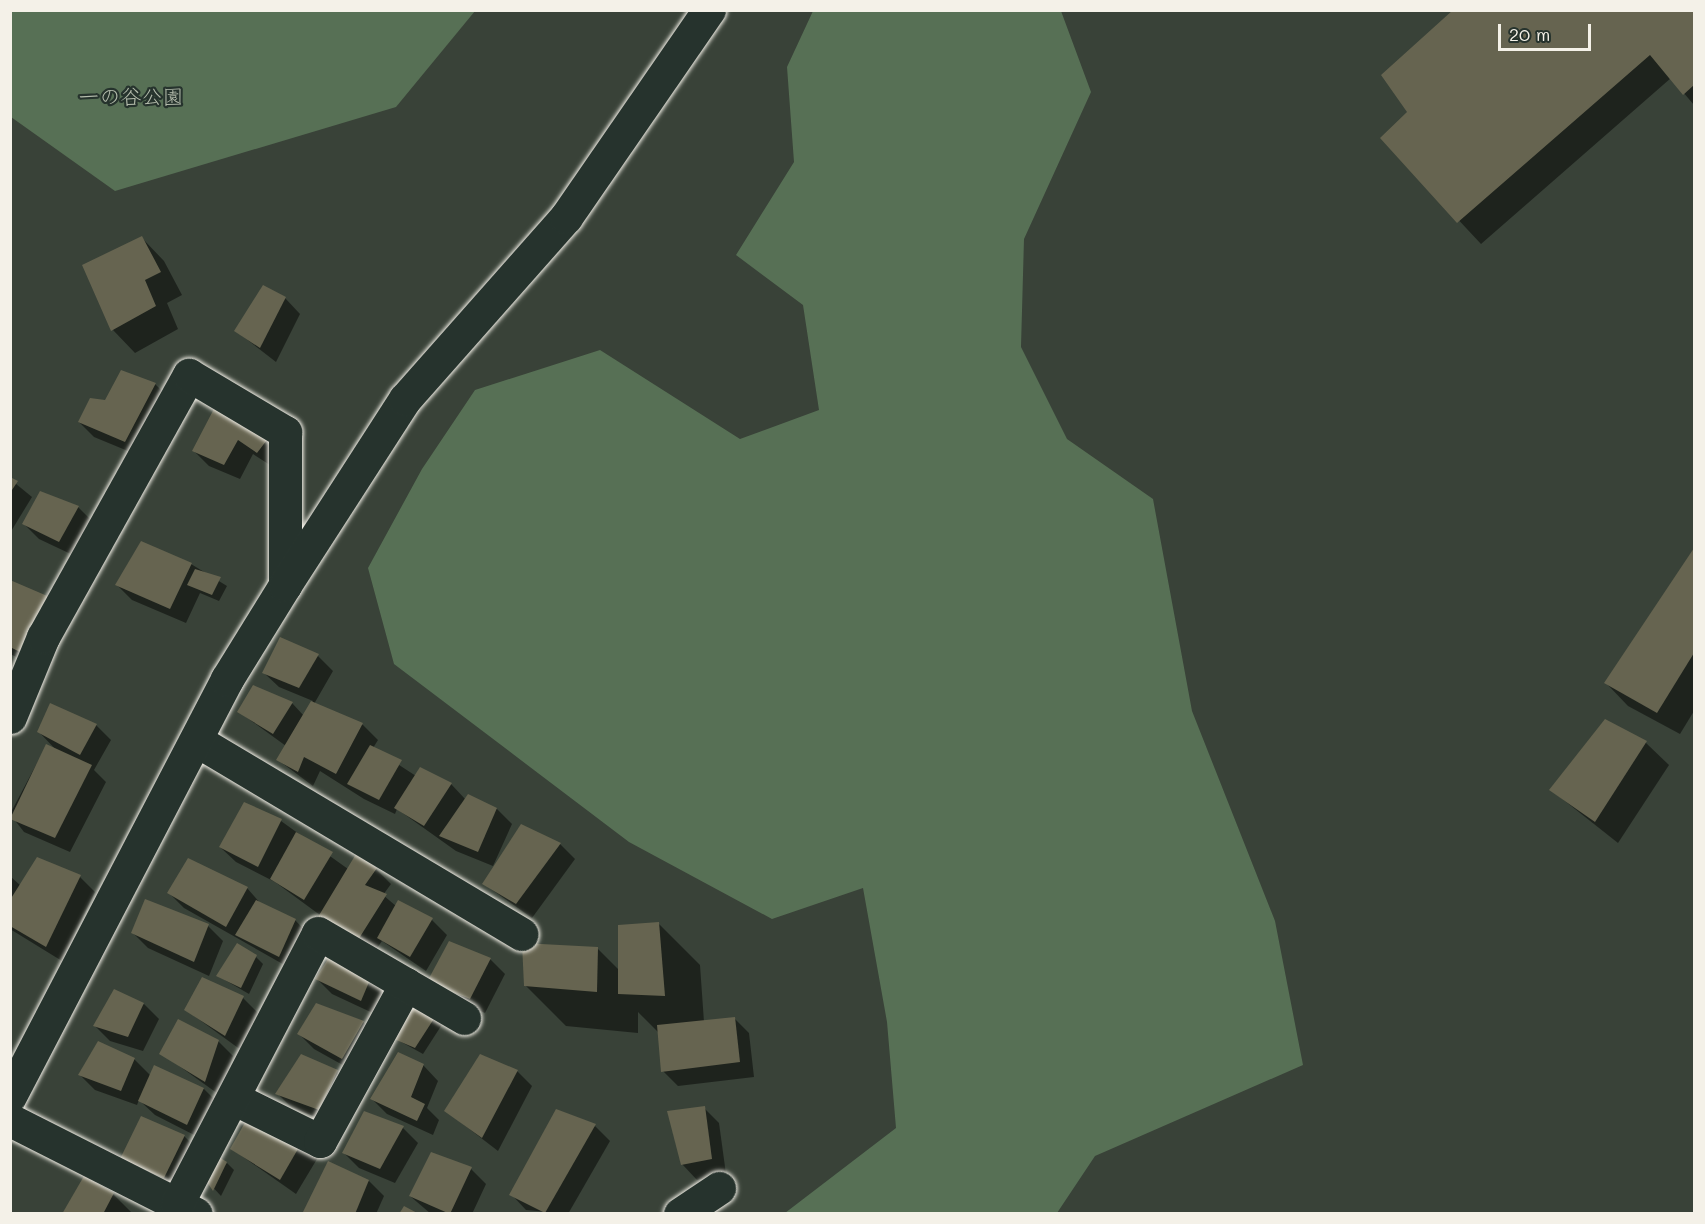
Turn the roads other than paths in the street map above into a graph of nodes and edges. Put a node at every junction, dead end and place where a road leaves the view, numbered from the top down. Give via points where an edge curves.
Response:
1 (710, 10) edge
2 (285, 585) junction
3 (10, 717) edge
4 (196, 740) junction
5 (522, 934) dead end
6 (406, 984) junction
7 (465, 1018) dead end
8 (21, 1047) edge
9 (10, 1095) edge
10 (233, 1098) junction
11 (10, 1120) edge
12 (719, 1188) dead end
13 (187, 1209) edge
14 (680, 1214) edge

1 - 2 street via 566,216 405,399
2 - 3 street via 285,432 189,375 43,637
2 - 4 street
4 - 5 street
4 - 8 street
6 - 7 street
6 - 10 street via 320,1141
6 - 10 street via 318,933
8 - 9 street
10 - 13 street
11 - 13 street
12 - 14 street

